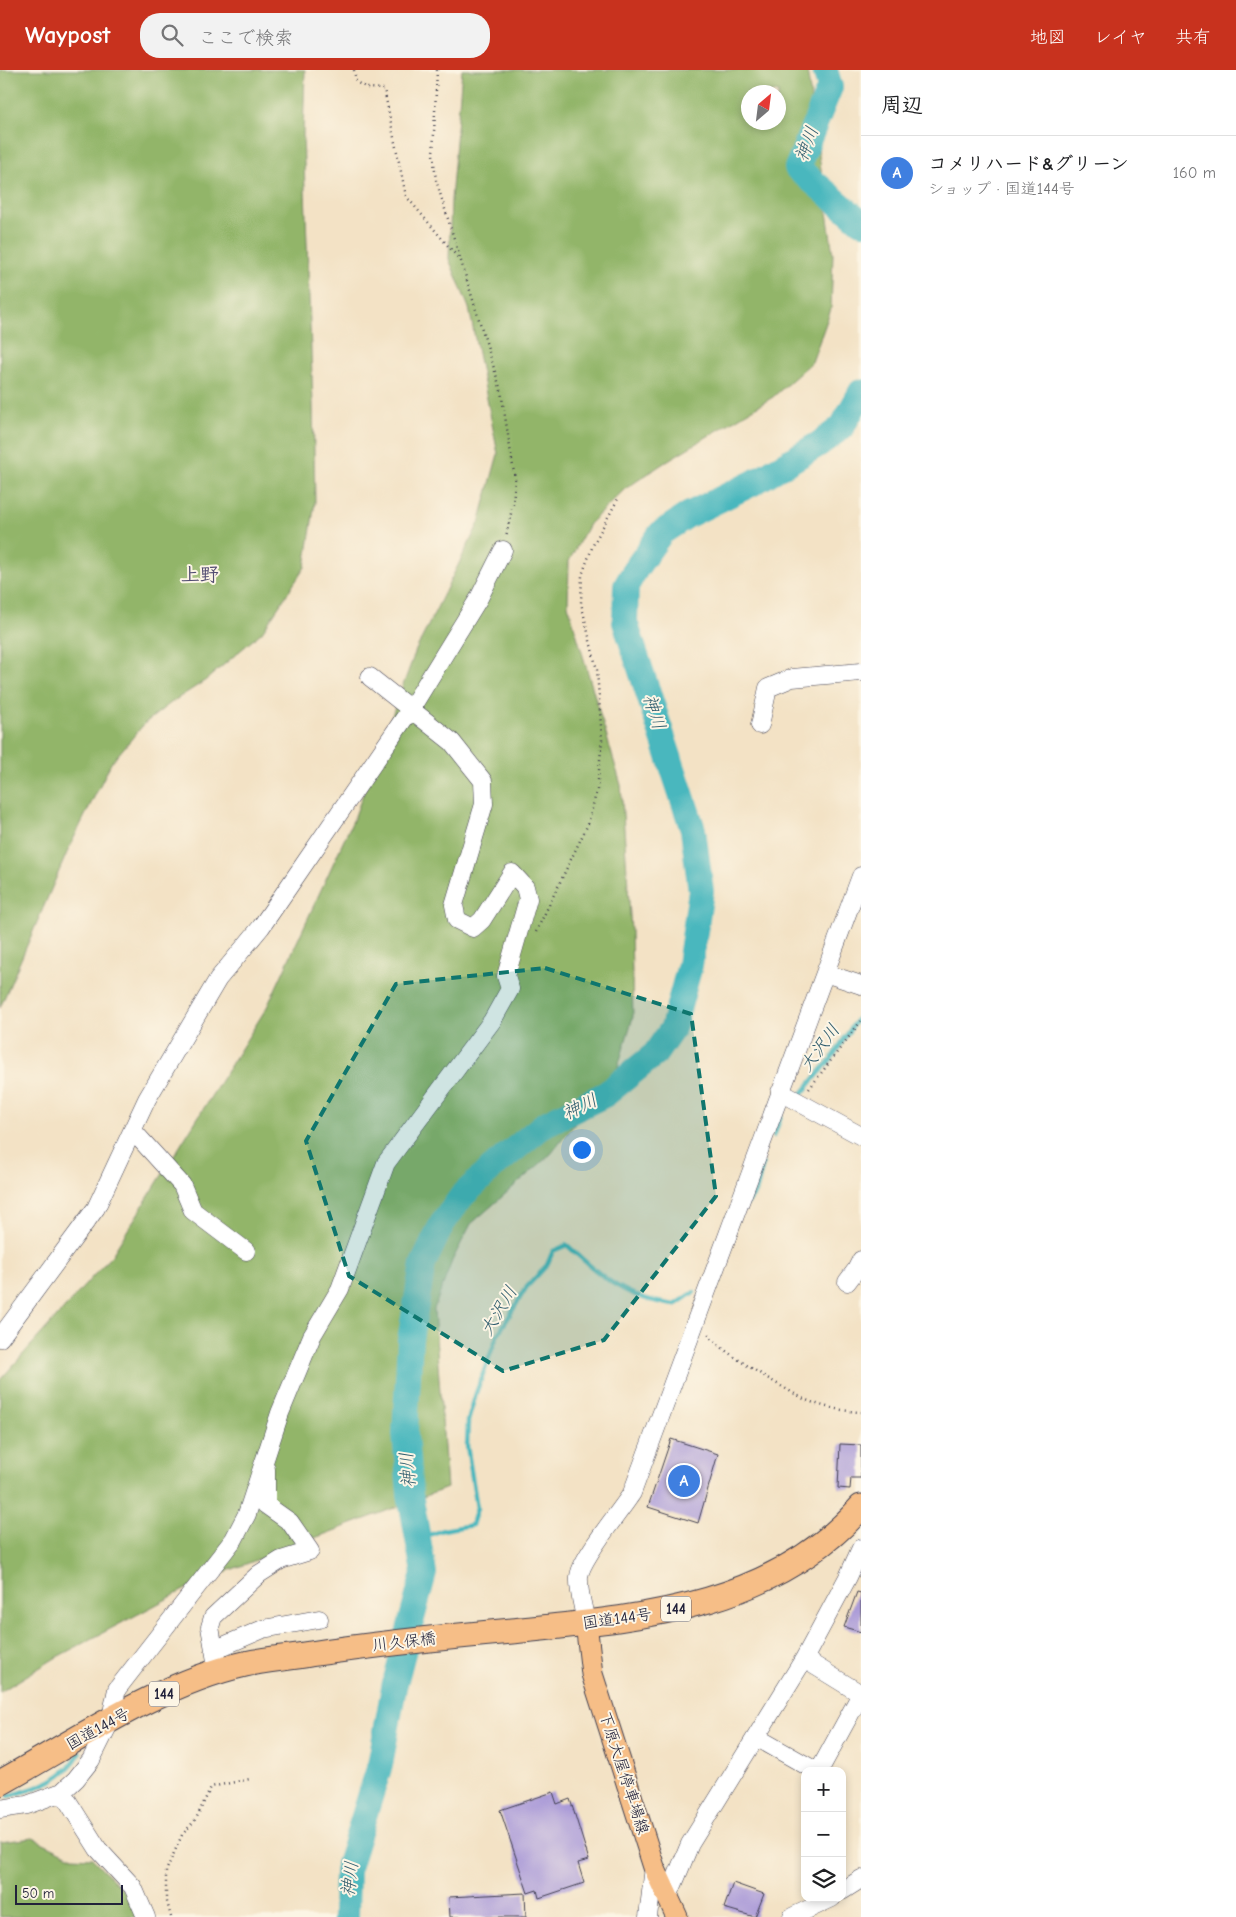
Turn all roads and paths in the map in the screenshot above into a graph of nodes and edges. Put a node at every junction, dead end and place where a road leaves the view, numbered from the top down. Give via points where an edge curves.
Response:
1 (354, 70) edge
2 (437, 70) edge
3 (461, 261) junction
4 (619, 497) dead end
5 (503, 550) joint
6 (861, 672) edge
7 (370, 677) dead end
8 (410, 710) junction
9 (760, 725) dead end
10 (861, 876) edge
11 (533, 939) dead end
12 (824, 973) junction
13 (861, 985) edge
14 (861, 1021) edge
15 (780, 1092) junction
16 (800, 1102) junction
17 (132, 1131) junction
18 (861, 1136) edge
19 (246, 1251) dead end
20 (861, 1260) edge
21 (846, 1282) dead end
22 (704, 1327) dead end
23 (0, 1338) edge
24 (861, 1412) edge
25 (266, 1455) junction
26 (860, 1510) edge
27 (861, 1548) edge
28 (319, 1619) dead end
29 (586, 1623) junction
30 (463, 1635) joint
31 (344, 1649) joint
32 (804, 1659) junction
33 (216, 1661) junction
34 (861, 1694) edge
35 (110, 1722) junction
36 (756, 1737) junction
37 (810, 1767) edge
38 (819, 1767) edge
39 (250, 1779) dead end
40 (0, 1783) edge
41 (62, 1792) junction
42 (0, 1809) edge
43 (654, 1867) junction
44 (861, 1879) edge
45 (846, 1889) edge
46 (668, 1897) junction
47 (824, 1902) edge
48 (146, 1917) edge
49 (171, 1917) edge
50 (648, 1917) edge
51 (678, 1917) edge
52 (792, 1917) edge

1 - 3 path via 356,82 367,88 384,89 406,196
2 - 3 path via 433,154 436,180
3 - 5 path via 501,391 515,479
4 - 11 path via 582,575 581,603 598,670 602,740 598,790 588,824
5 - 8 street via 479,598
6 - 9 street via 792,678 768,688
7 - 8 street
8 - 17 street via 261,927 218,979 147,1099
8 - 25 street via 452,742 483,781 484,804 454,906 457,920 473,928 482,920 512,873 525,886 528,899 506,976 510,989 492,1021 386,1162 340,1290 312,1336
10 - 12 street
12 - 13 street
12 - 15 street
14 - 16 path
15 - 16 street
15 - 29 street via 632,1493 581,1568 579,1578
16 - 18 street
17 - 19 street via 182,1185 193,1211
17 - 23 street via 96,1208
20 - 21 street
22 - 24 path via 710,1338 729,1353 805,1399 843,1412
25 - 33 street via 266,1505 290,1522 310,1551 281,1560 259,1574 212,1617 210,1626
25 - 35 street via 247,1514 234,1539 117,1690
26 - 29 highway, 国道144号 / 144 via 813,1551 759,1583 686,1607
27 - 32 street
28 - 33 street via 263,1629
29 - 30 highway, 国道144号 / 144
29 - 43 main road, 下原大屋停車場線 via 592,1674
30 - 31 highway, 川久保橋 / 144
31 - 33 highway, 国道144号 / 144 via 245,1664
32 - 34 street
32 - 36 street
33 - 35 highway, 国道144号 / 144
34 - 38 street
35 - 40 highway, 国道144号 / 144
35 - 41 street via 91,1760
36 - 37 street
36 - 46 street via 690,1844
39 - 49 path via 211,1787 196,1819 182,1835 166,1871 166,1898
41 - 42 street via 27,1805
41 - 48 street via 98,1849 132,1887
43 - 46 main road, 下原大屋停車場線
43 - 50 street
44 - 45 street
46 - 51 main road, 下原大屋停車場線
47 - 52 street

